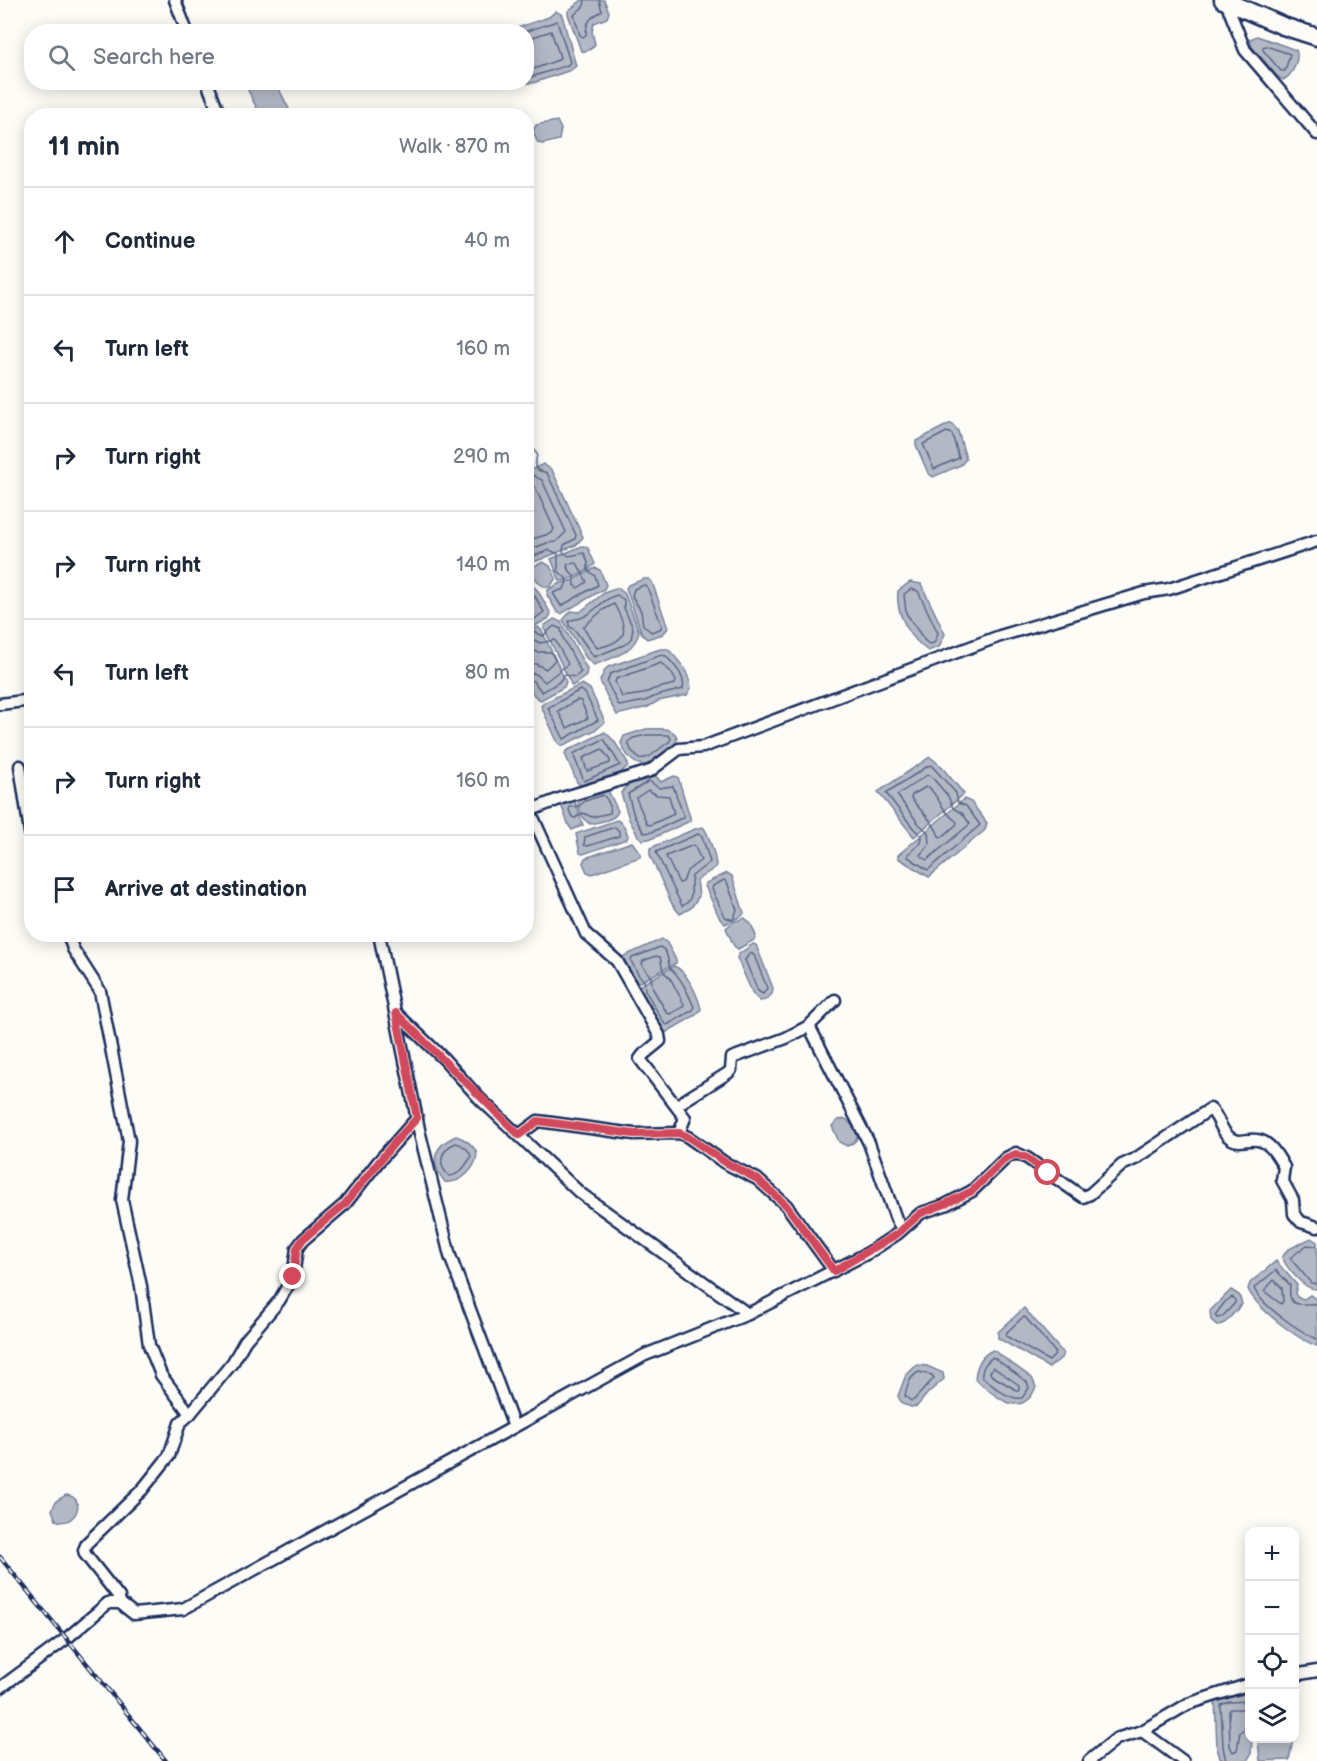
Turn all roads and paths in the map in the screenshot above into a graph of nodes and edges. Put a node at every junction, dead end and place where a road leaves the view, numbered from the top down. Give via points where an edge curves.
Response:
1 (176, 0) edge
2 (1224, 1) edge
3 (184, 24) edge
4 (1317, 37) edge
5 (210, 90) edge
6 (217, 108) edge
7 (1317, 134) edge
8 (1317, 541) edge
9 (24, 700) edge
10 (0, 704) edge
11 (20, 766) dead end
12 (24, 792) edge
13 (534, 809) edge
14 (534, 824) edge
15 (71, 942) edge
16 (381, 942) edge
17 (835, 1000) dead end
18 (396, 1013) junction
19 (809, 1026) junction
20 (677, 1105) junction
21 (417, 1118) junction
22 (679, 1133) junction
23 (519, 1135) junction
24 (1317, 1227) edge
25 (902, 1229) junction
26 (834, 1271) junction
27 (748, 1314) junction
28 (190, 1414) junction
29 (514, 1427) junction
30 (120, 1603) junction
31 (1317, 1671) edge
32 (1299, 1674) edge
33 (1245, 1686) edge
34 (0, 1688) edge
35 (1142, 1731) junction
36 (1089, 1761) edge
37 (1183, 1761) edge

1 - 3 street
2 - 4 main road
2 - 7 street via 1245,50
5 - 6 street
8 - 13 street via 1169,589 1000,636 703,747 679,749 650,771
9 - 10 street
11 - 12 street
14 - 20 street via 586,934 617,961 659,1035 660,1041 640,1059
15 - 28 street via 100,991 129,1142 122,1200 149,1345 161,1376
16 - 18 street
17 - 19 street
18 - 21 street
18 - 23 street
19 - 20 street via 732,1058 728,1073
19 - 25 street via 869,1143
20 - 22 street via 686,1118
21 - 28 street via 345,1204 303,1239 297,1248 293,1277 279,1301
21 - 29 street via 450,1256
22 - 23 street via 634,1134 538,1121
22 - 26 street via 757,1179 786,1205
23 - 27 street via 580,1193
24 - 25 street via 1301,1222 1294,1214 1293,1200 1282,1180 1284,1167 1273,1150 1257,1140 1237,1142 1229,1137 1210,1108 1122,1165 1083,1197 1016,1154 1006,1158 972,1191 921,1213
25 - 26 street
26 - 27 street
27 - 29 street via 645,1355
28 - 30 street via 180,1423 169,1456 84,1550
29 - 30 street via 183,1609 134,1614
30 - 34 street via 108,1603
31 - 32 street
33 - 35 street via 1188,1704
35 - 36 street via 1116,1740
35 - 37 street

